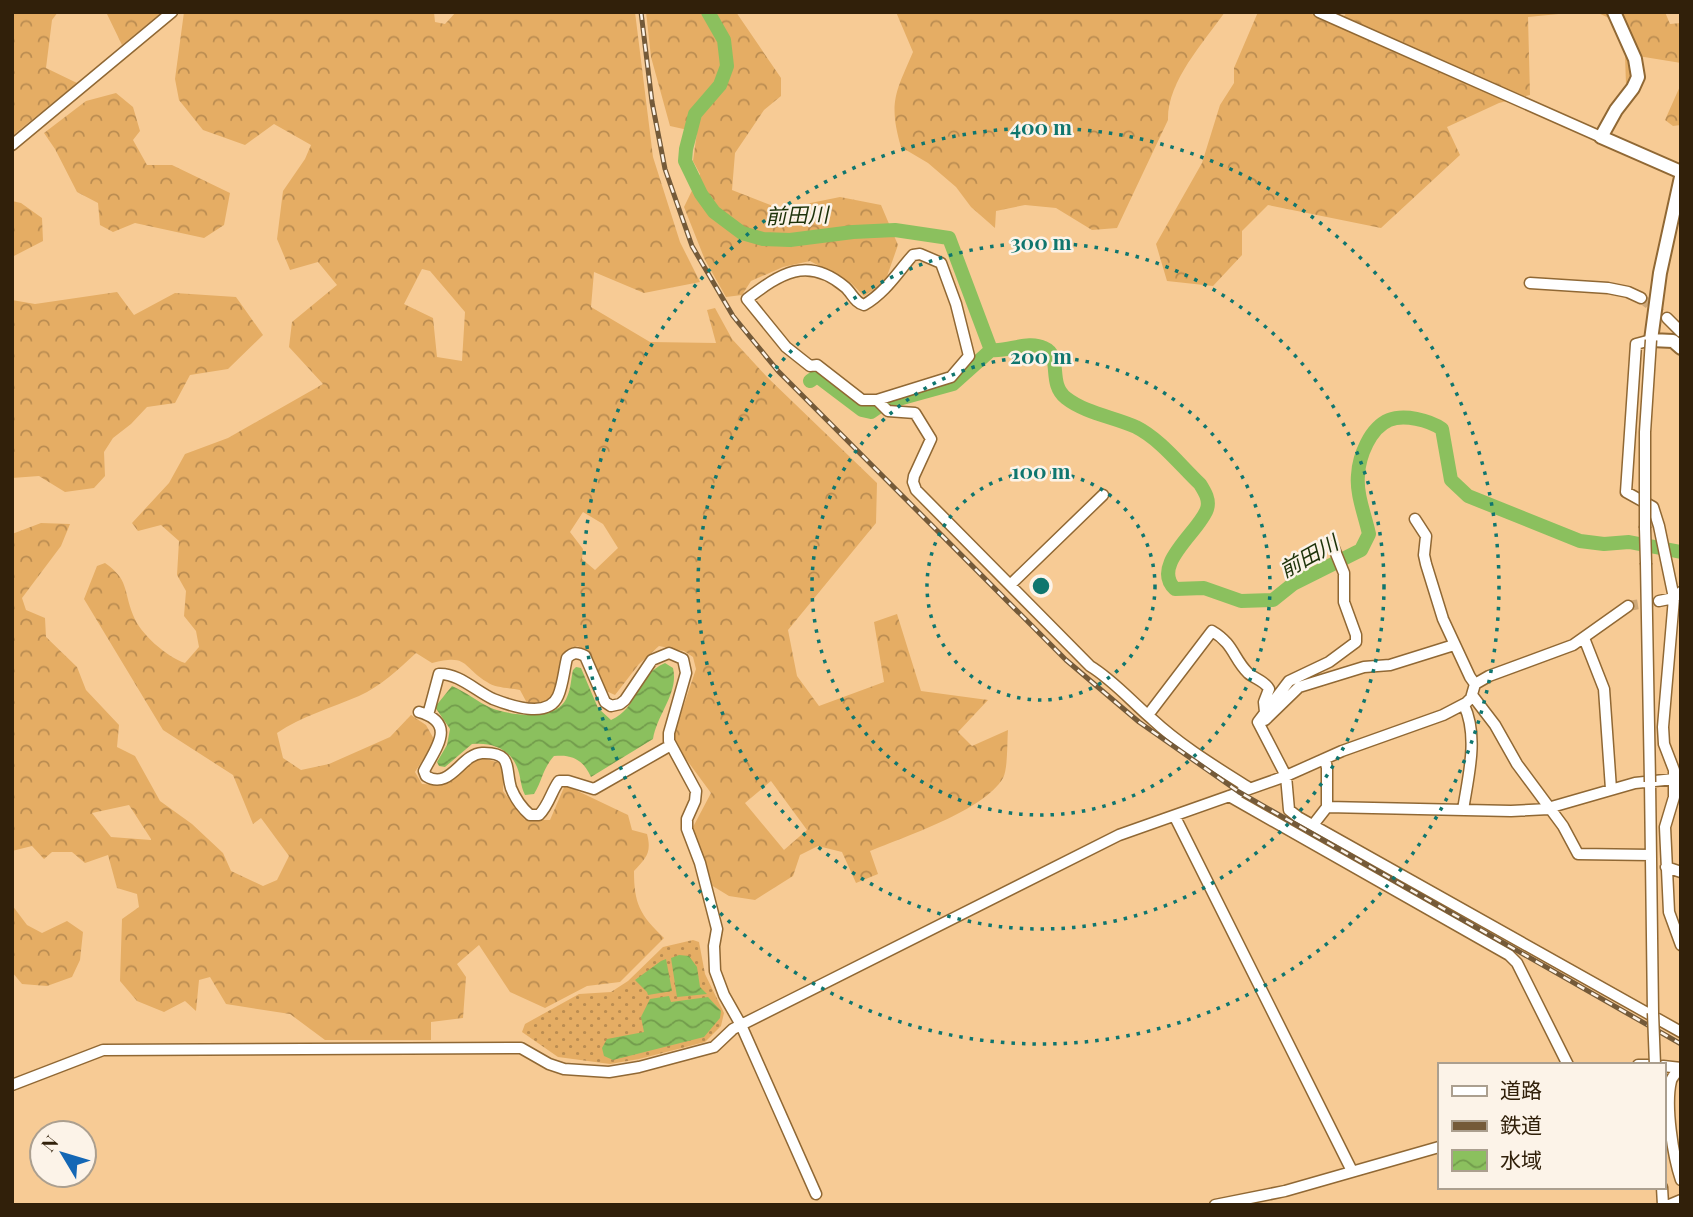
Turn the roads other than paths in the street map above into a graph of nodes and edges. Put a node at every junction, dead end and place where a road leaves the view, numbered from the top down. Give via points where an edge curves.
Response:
1 (172, 12) edge
2 (1319, 12) edge
3 (1614, 12) edge
4 (1601, 137) junction
5 (12, 145) edge
6 (1681, 174) edge
7 (1530, 283) dead end
8 (1641, 298) tunnel mouth
9 (1668, 318) tunnel mouth
10 (1681, 332) edge
11 (1651, 340) junction
12 (1681, 348) edge
13 (880, 404) junction
14 (1102, 495) dead end
15 (1415, 519) dead end
16 (1334, 549) dead end
17 (1010, 584) junction
18 (1677, 595) edge
19 (1659, 601) tunnel mouth
20 (1628, 606) tunnel mouth
21 (1584, 638) junction
22 (1454, 645) junction
23 (1474, 689) junction
24 (1464, 705) junction
25 (1265, 713) junction
26 (1148, 715) junction
27 (1259, 724) junction
28 (671, 745) junction
29 (1325, 759) junction
30 (1286, 776) junction
31 (1674, 779) junction
32 (1650, 782) junction
33 (1249, 788) junction
34 (1611, 789) junction
35 (1229, 796) junction
36 (1327, 807) junction
37 (1548, 809) junction
38 (1463, 810) junction
39 (1175, 817) junction
40 (1312, 825) junction
41 (1651, 855) junction
42 (1666, 867) junction
43 (1681, 872) edge
44 (1681, 944) edge
45 (741, 1025) junction
46 (1681, 1032) edge
47 (1567, 1063) edge
48 (1655, 1063) edge
49 (1681, 1068) edge
50 (12, 1085) edge
51 (1438, 1147) edge
52 (1352, 1171) junction
53 (1681, 1180) edge
54 (816, 1194) dead end
55 (1681, 1200) edge
56 (1215, 1205) edge
57 (1669, 1205) edge

1 - 5 street
2 - 4 street
3 - 4 main road via 1638,77
4 - 6 main road
6 - 11 main road
7 - 8 street via 1608,289
9 - 10 street
11 - 12 main road via 1673,341
11 - 18 street via 1636,344 1626,492 1653,507
11 - 32 street, bridge via 1645,432
13 - 13 street via 951,377 970,356 941,263 913,255 889,286 864,305 827,276 803,269 784,273 747,299 789,350 863,400
13 - 17 street via 915,413 931,439 914,476 916,490
14 - 17 street
15 - 22 street via 1426,536 1426,564
16 - 25 street via 1344,573 1343,602 1356,642 1329,663 1289,681
17 - 26 street via 1090,666
18 - 19 street
18 - 31 street via 1663,727
20 - 21 street
21 - 23 street via 1489,676
21 - 34 street via 1604,689
22 - 23 street
22 - 27 street via 1299,687
23 - 24 street
23 - 37 street
24 - 29 street
24 - 38 street via 1471,736
25 - 26 street via 1268,685 1246,671 1233,649 1212,632
25 - 27 street
26 - 33 street
27 - 30 street
28 - 28 street via 669,733 686,673 683,659 669,653 652,660 620,704 605,702 591,666 578,653 567,658 558,697 545,708 535,710 494,699 439,674 424,713 436,720 441,737 426,776 438,780 449,776 480,752 503,757 511,789 530,815 539,815 546,808 559,781 594,789
28 - 45 street via 696,791 687,829 717,929 715,971
29 - 30 street
29 - 36 street
30 - 33 street
30 - 40 street via 1289,810
31 - 32 street
31 - 42 street via 1665,827
32 - 34 street
32 - 41 street
33 - 35 street
34 - 37 street
35 - 39 street
35 - 47 street via 1509,955
36 - 38 street
36 - 40 street
37 - 38 street
37 - 41 street via 1578,854
39 - 45 street via 1119,835
39 - 52 street
40 - 46 street
41 - 48 street, bridge
42 - 43 street
42 - 44 street via 1669,912
45 - 50 street via 714,1047 609,1072 549,1065 522,1048 103,1050
45 - 54 street
49 - 53 street via 1670,1088 1672,1137
51 - 52 street
52 - 56 street
55 - 57 street

